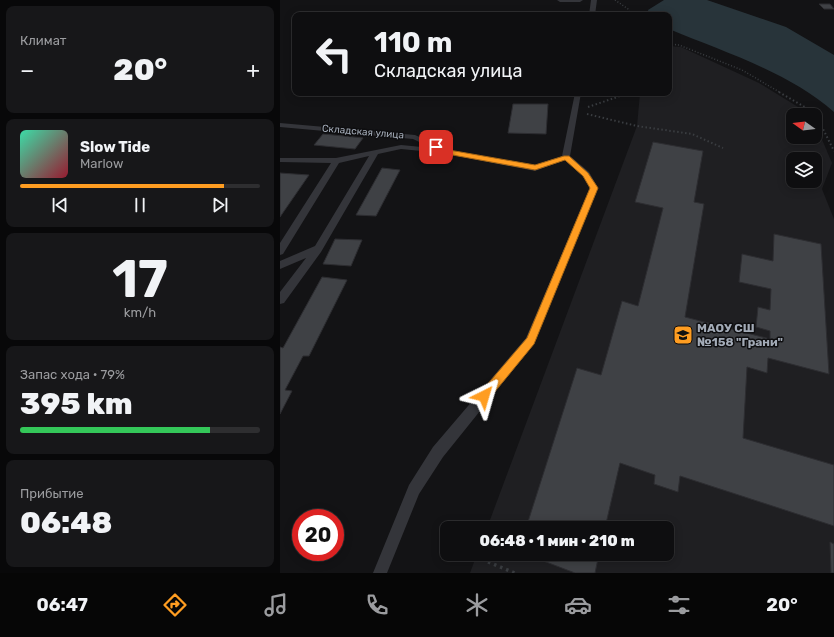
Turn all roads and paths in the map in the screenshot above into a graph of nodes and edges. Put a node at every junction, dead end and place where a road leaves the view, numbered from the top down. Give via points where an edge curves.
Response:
1 (560, 0) edge
2 (580, 0) edge
3 (594, 0) edge
4 (615, 0) edge
5 (592, 12) edge
6 (629, 12) edge
7 (672, 44) edge
8 (577, 96) edge
9 (621, 96) edge
10 (280, 125) edge
11 (723, 148) dead end
12 (834, 150) edge
13 (447, 152) junction
14 (374, 154) junction
15 (566, 157) junction
16 (280, 160) edge
17 (336, 161) junction
18 (318, 249) junction
19 (280, 251) edge
20 (280, 265) edge
21 (280, 300) edge
22 (486, 561) edge
23 (380, 573) edge
24 (515, 573) edge

1 - 2 lane
3 - 5 lane
4 - 6 path
7 - 12 path via 679,44 742,70 815,113
8 - 15 lane
9 - 11 path via 588,108 585,114 637,126 692,134
10 - 13 lane, Складская улица via 415,137
13 - 14 lane via 401,147
13 - 15 lane, Складская улица via 535,168
14 - 17 lane
14 - 18 lane
15 - 23 lane via 586,174 594,188 530,341 438,452 414,490
16 - 17 lane
17 - 19 lane
18 - 20 lane
18 - 21 lane
22 - 24 path

